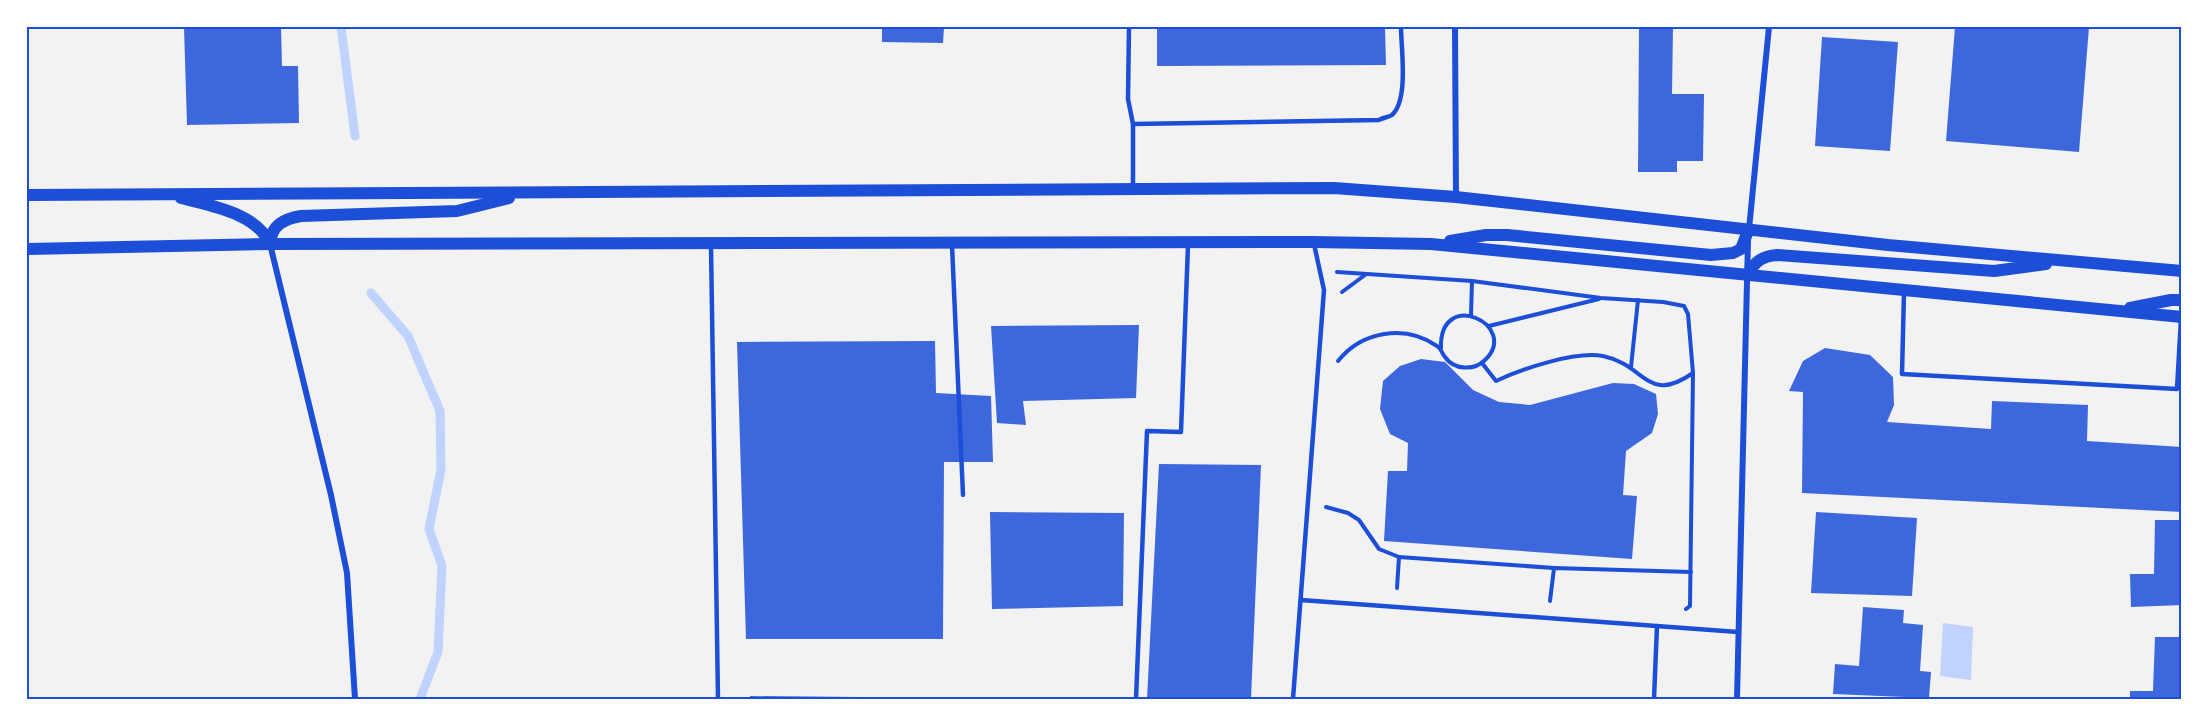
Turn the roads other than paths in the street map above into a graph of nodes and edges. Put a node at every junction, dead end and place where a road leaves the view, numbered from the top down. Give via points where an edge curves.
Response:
1 (1129, 27) edge
2 (1401, 27) edge
3 (1455, 27) edge
4 (1769, 27) edge
5 (1133, 124) junction
6 (1133, 189) junction
7 (555, 192) junction
8 (166, 194) junction
9 (27, 195) edge
10 (1456, 197) junction
11 (1748, 231) junction
12 (952, 242) junction
13 (1188, 242) junction
14 (1313, 242) junction
15 (711, 243) junction
16 (270, 244) junction
17 (1431, 244) junction
18 (27, 249) edge
19 (2064, 261) junction
20 (2182, 271) edge
21 (1748, 274) junction
22 (1904, 289) junction
23 (2182, 300) edge
24 (2114, 310) junction
25 (2182, 317) edge
26 (963, 495) dead end
27 (1301, 600) junction
28 (1657, 626) junction
29 (1738, 632) junction
30 (355, 699) edge
31 (718, 699) edge
32 (1136, 699) edge
33 (1293, 699) edge
34 (1654, 699) edge
35 (1737, 699) edge

1 - 5 lane via 1128,99
2 - 5 lane via 1402,91 1391,115 1379,120
3 - 10 street
4 - 11 street
5 - 6 lane
6 - 7 main road
6 - 10 main road via 1334,188
7 - 8 main road
7 - 16 main road via 506,198 457,211 301,216 277,225
8 - 9 main road
8 - 16 main road via 243,219 261,230
10 - 11 main road
11 - 17 main road via 1741,249 1711,255 1507,235
11 - 19 main road
11 - 21 street
12 - 13 main road
12 - 15 main road
12 - 26 lane
13 - 14 main road
13 - 32 lane via 1181,432 1147,431
14 - 17 main road
14 - 27 lane via 1324,290
15 - 16 main road
15 - 31 lane
16 - 18 main road
16 - 30 street via 347,573
17 - 21 main road
19 - 20 main road
19 - 21 main road via 1994,271 1777,255 1759,260
21 - 22 main road
21 - 29 street
22 - 24 main road
22 - 25 lane via 1902,374 2177,389
23 - 24 main road
24 - 25 main road
27 - 28 lane
27 - 33 lane
28 - 29 lane
28 - 34 lane
29 - 35 street

